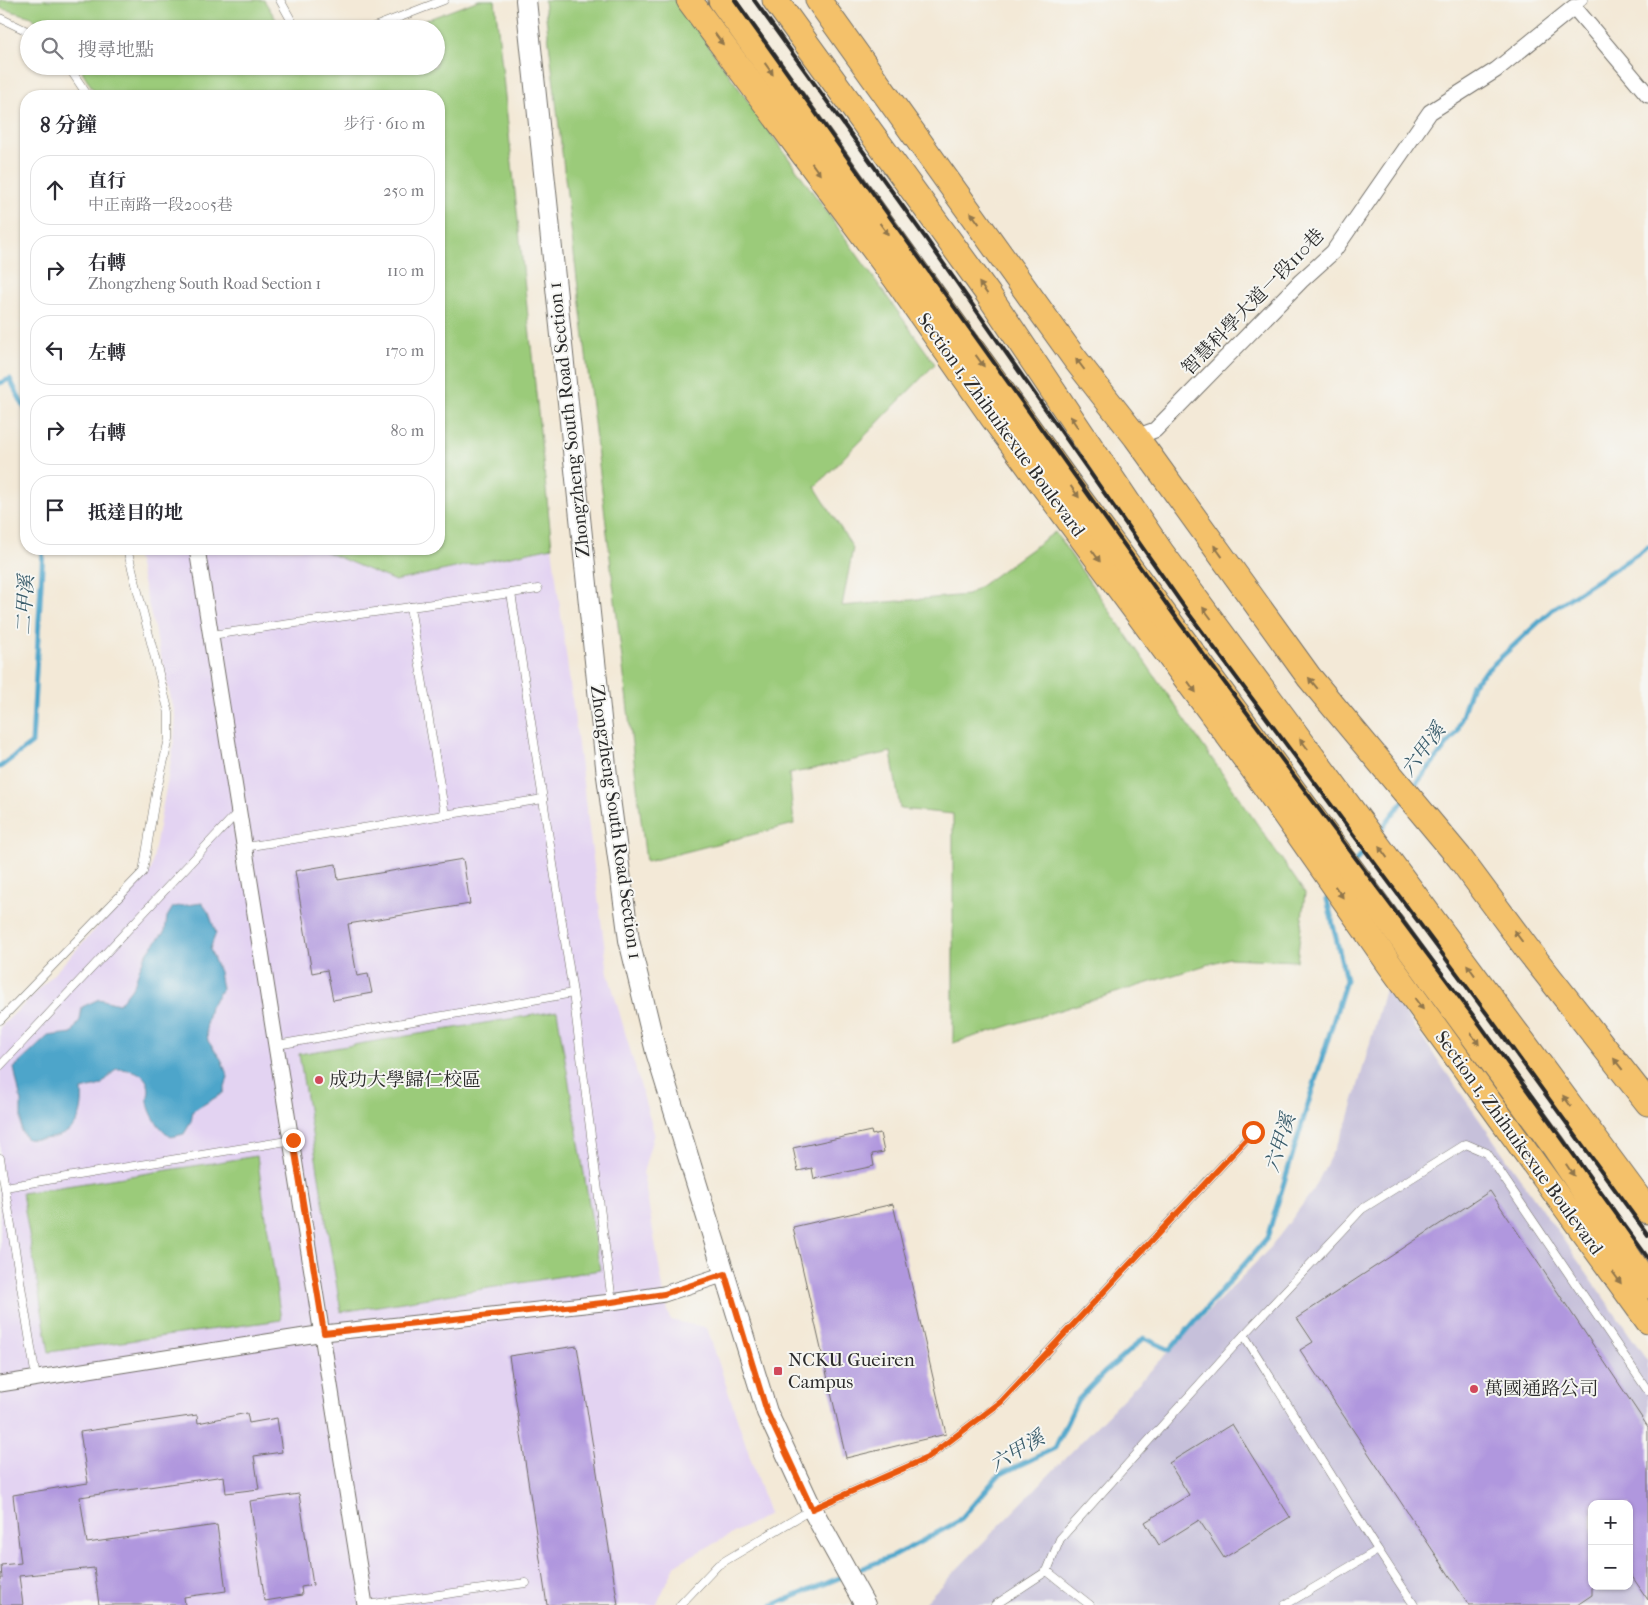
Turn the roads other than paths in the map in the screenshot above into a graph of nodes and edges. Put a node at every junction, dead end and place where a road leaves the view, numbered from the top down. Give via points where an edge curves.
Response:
1 (280, 0) edge
2 (444, 0) edge
3 (526, 0) edge
4 (689, 0) edge
5 (721, 0) edge
6 (775, 0) edge
7 (818, 0) edge
8 (1579, 3) edge
9 (0, 18) edge
10 (291, 20) edge
11 (392, 20) edge
12 (20, 28) edge
13 (74, 75) edge
14 (84, 90) edge
15 (1648, 95) edge
16 (833, 158) junction
17 (872, 246) junction
18 (1136, 437) junction
19 (129, 555) edge
20 (198, 555) edge
21 (538, 589) dead end
22 (511, 593) junction
23 (410, 607) junction
24 (211, 635) junction
25 (543, 799) junction
26 (240, 810) junction
27 (445, 815) junction
28 (246, 847) junction
29 (573, 993) junction
30 (0, 1020) edge
31 (277, 1045) junction
32 (1459, 1058) junction
33 (0, 1066) edge
34 (1648, 1103) edge
35 (1253, 1132) dead end
36 (293, 1140) junction
37 (1554, 1146) junction
38 (0, 1158) edge
39 (5, 1187) junction
40 (1648, 1211) edge
41 (725, 1274) junction
42 (1648, 1286) edge
43 (612, 1302) junction
44 (1648, 1320) edge
45 (324, 1333) junction
46 (1244, 1334) junction
47 (36, 1378) junction
48 (0, 1384) edge
49 (1648, 1391) edge
50 (816, 1514) junction
51 (1378, 1550) junction
52 (1048, 1571) junction
53 (526, 1583) dead end
54 (366, 1605) edge
55 (680, 1605) edge
56 (865, 1605) edge
57 (995, 1605) edge
58 (1090, 1605) edge
59 (1285, 1605) edge
60 (1414, 1605) edge

1 - 10 lane
2 - 11 lane
3 - 41 street, Zhongzheng South Road Section 1 via 607,776 629,940 656,1052
4 -> 17 main road, Section 1, Zhihuikexue Boulevard
5 -> 16 main road, Section 1, Zhihuikexue Boulevard
40 -> 6 main road via 1161,552 988,294
18 -> 7 main road via 1075,359
8 - 15 street
8 - 18 street, 智慧科學大道一段110巷 via 1496,70 1430,112 1333,252 1156,430
9 - 12 lane
13 - 14 lane
16 - 17 main road
16 -> 37 main road, Section 1, Zhihuikexue Boulevard
17 -> 32 main road, Section 1, Zhihuikexue Boulevard via 992,418 1088,545
34 -> 18 main road via 1459,857 1309,677
19 - 30 lane via 169,713 170,739 156,793 143,872
20 - 24 street
21 - 22 lane
22 - 23 lane
22 - 25 lane
23 - 24 lane
23 - 27 lane
24 - 26 street
25 - 27 lane
25 - 29 lane
26 - 28 street
26 - 33 lane
27 - 28 lane
28 - 31 street
29 - 31 lane
29 - 43 lane
31 - 36 street
32 - 37 main road
32 -> 44 main road, Section 1, Zhihuikexue Boulevard
35 - 50 lane via 1001,1402 927,1458
36 - 39 lane
36 - 45 street
37 -> 42 main road, Section 1, Zhihuikexue Boulevard
38 - 39 lane
39 - 47 lane
41 - 43 street via 664,1294
41 - 50 street, Zhongzheng South Road Section 1 via 767,1412
43 - 45 street
45 - 47 street
45 - 54 street
46 - 49 lane via 1362,1209 1466,1144 1488,1153
46 - 51 lane
46 - 52 lane via 1060,1539
47 - 48 street
50 - 55 lane via 718,1565
50 - 56 street, Zhongzheng South Road Section 1
51 - 59 lane
51 - 60 lane
52 - 57 lane
52 - 58 lane
53 - 54 lane

